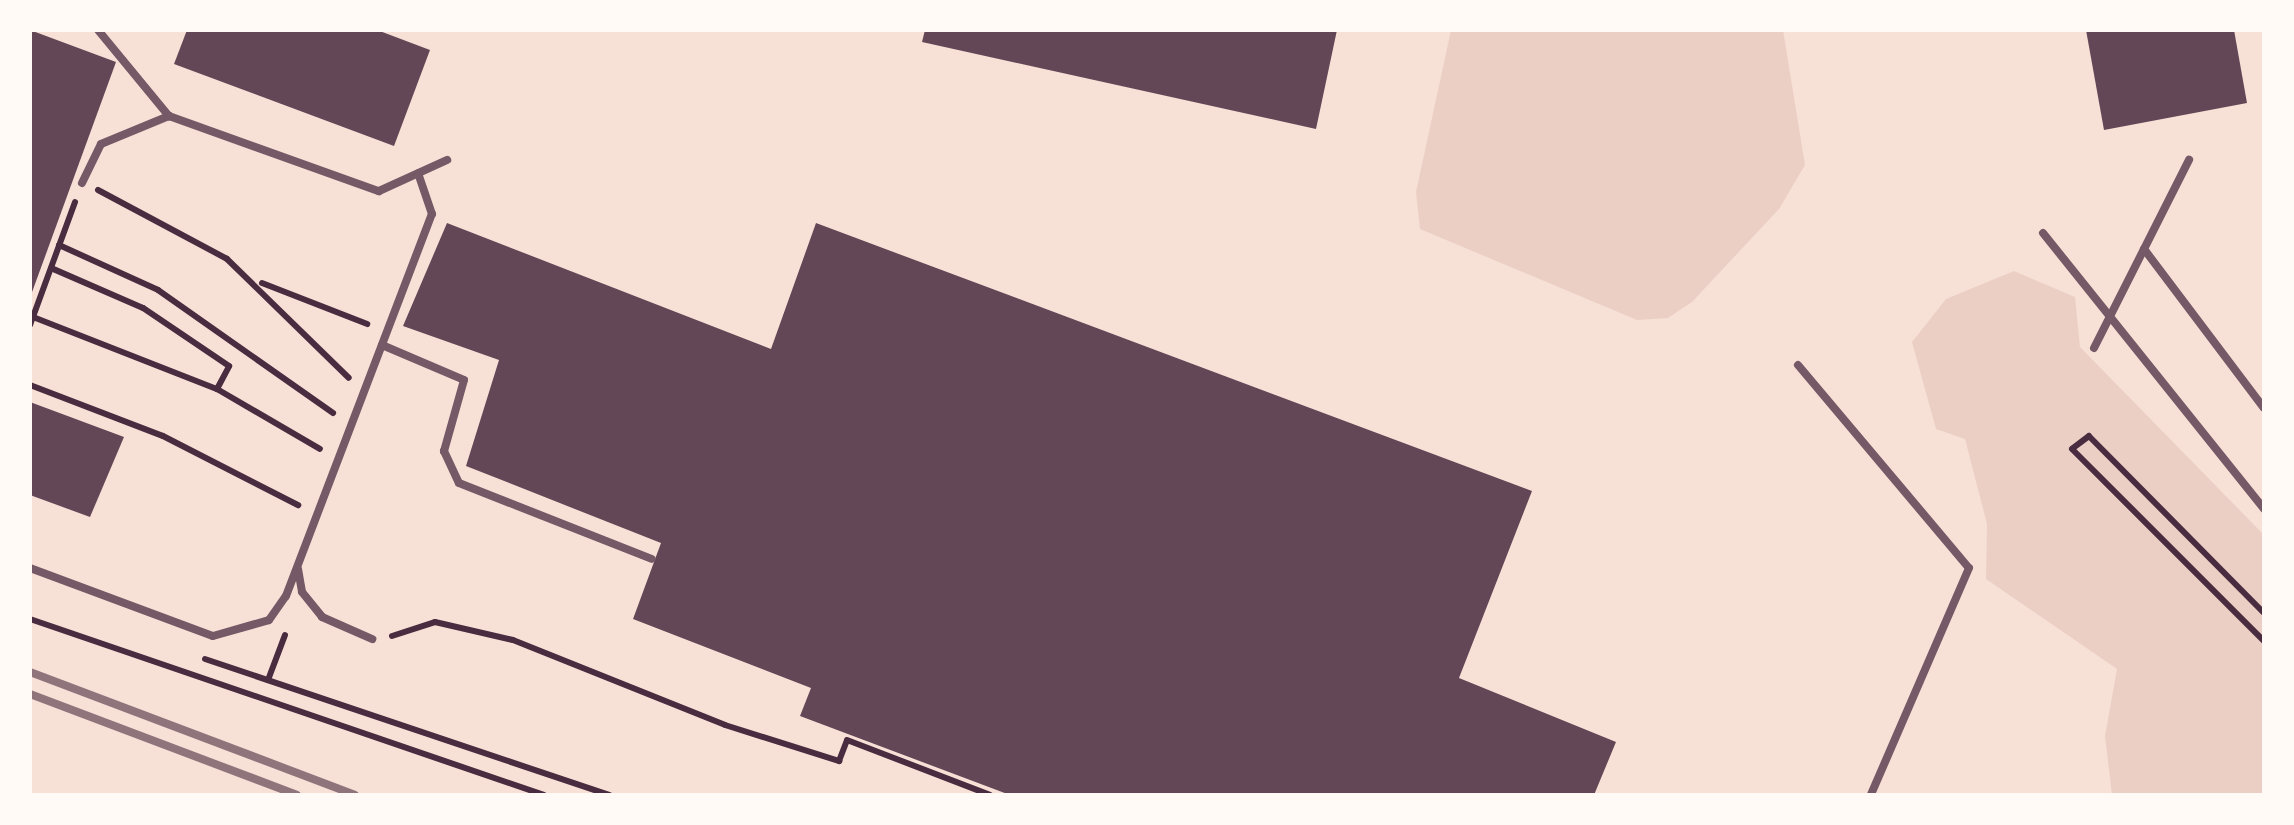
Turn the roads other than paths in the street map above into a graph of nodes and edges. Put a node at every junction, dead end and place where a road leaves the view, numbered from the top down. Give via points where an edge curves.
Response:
1 (98, 30) edge
2 (169, 116) junction
3 (447, 160) dead end
4 (2190, 160) dead end
5 (418, 173) junction
6 (82, 184) road end
7 (2044, 234) dead end
8 (2144, 249) junction
9 (2108, 321) junction
10 (382, 345) junction
11 (2094, 348) dead end
12 (1798, 365) dead end
13 (2264, 408) edge
14 (2264, 509) edge
15 (652, 558) dead end
16 (298, 564) junction
17 (30, 568) edge
18 (373, 634) road end
19 (1871, 795) edge

1 - 2 lane
2 - 5 lane via 379,191
2 - 6 lane via 101,144
3 - 5 lane
4 - 8 lane
5 - 10 lane via 432,214
7 - 9 lane
8 - 9 lane
8 - 13 lane
9 - 11 lane
9 - 14 lane
10 - 15 lane via 464,380 444,451 458,483
10 - 16 lane
12 - 19 lane via 1968,568
16 - 17 lane via 269,620 228,636
16 - 18 lane via 302,592 333,625

